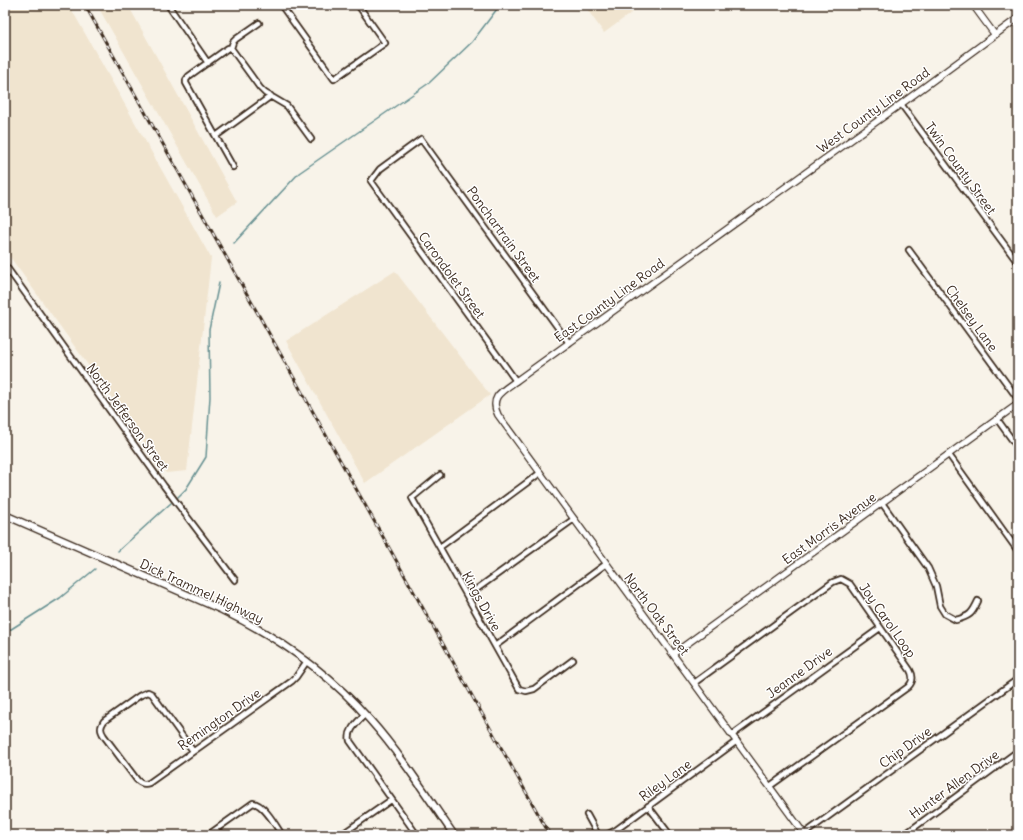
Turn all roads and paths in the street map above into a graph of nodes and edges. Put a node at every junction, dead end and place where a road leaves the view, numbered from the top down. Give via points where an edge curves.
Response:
1 (168, 5) edge
2 (281, 5) edge
3 (358, 5) edge
4 (973, 5) edge
5 (1018, 18) edge
6 (259, 23) dead end
7 (995, 35) junction
8 (231, 48) junction
9 (208, 63) junction
10 (271, 96) junction
11 (901, 104) junction
12 (216, 136) junction
13 (310, 139) dead end
14 (421, 139) joint
15 (233, 167) dead end
16 (740, 220) joint
17 (909, 250) dead end
18 (1018, 263) edge
19 (5, 264) edge
20 (569, 343) junction
21 (516, 381) junction
22 (1018, 399) edge
23 (495, 404) joint
24 (1018, 404) edge
25 (997, 419) junction
26 (1018, 448) edge
27 (949, 455) junction
28 (540, 473) junction
29 (440, 475) dead end
30 (882, 503) junction
31 (5, 515) edge
32 (574, 519) junction
33 (440, 547) junction
34 (1018, 551) edge
35 (606, 564) junction
36 (235, 580) dead end
37 (467, 596) junction
38 (978, 601) dead end
39 (880, 628) junction
40 (495, 646) junction
41 (673, 654) junction
42 (573, 660) dead end
43 (307, 661) junction
44 (1018, 679) edge
45 (694, 683) junction
46 (365, 714) junction
47 (732, 735) junction
48 (737, 741) junction
49 (193, 751) junction
50 (1018, 751) edge
51 (770, 786) junction
52 (391, 800) junction
53 (648, 806) junction
54 (587, 815) dead end
55 (805, 834) edge
56 (208, 835) edge
57 (282, 835) edge
58 (341, 835) edge
59 (416, 835) edge
60 (454, 835) edge
61 (598, 835) edge
62 (606, 835) edge
63 (670, 835) edge
64 (904, 835) edge

1 - 9 street
2 - 3 street via 334,79 385,43
4 - 7 street
5 - 7 street, West County Line Road
6 - 8 street via 236,39
7 - 11 street, West County Line Road
8 - 9 street
8 - 10 street via 260,88
9 - 12 street via 186,81
10 - 12 street
10 - 13 street via 287,106
11 - 16 street, West County Line Road
11 - 18 street, Twin County Street
12 - 15 street
14 - 20 street, Ponchartrain Street
14 - 21 street, Carondolet Street via 380,169 371,181
16 - 20 street, East County Line Road
17 - 22 street, Chelsey Lane
19 - 36 street, North Jefferson Street
20 - 21 street, East County Line Road
21 - 23 street, East County Line Road via 501,392
23 - 28 street, North Oak Street via 498,415
24 - 25 street, East Morris Avenue
25 - 26 street
25 - 27 street, East Morris Avenue
27 - 30 street, East Morris Avenue
27 - 34 street
28 - 32 street, North Oak Street
28 - 33 street
29 - 33 street, Kings Drive via 412,498
30 - 38 street via 928,568 945,614 956,620 965,617 973,612
30 - 41 street, East Morris Avenue
31 - 43 main road, Dick Trammel Highway via 248,622
32 - 35 street, North Oak Street
32 - 37 street
33 - 37 street, Kings Drive
35 - 40 street
35 - 41 street, North Oak Street
37 - 40 street, Kings Drive
39 - 45 street, Joy Carol Loop via 850,584 841,579 833,582
39 - 47 street, Jeanne Drive
39 - 51 street, Joy Carol Loop via 910,670 913,677 910,684
40 - 42 street, Kings Drive via 518,689 534,689
41 - 45 street, North Oak Street
43 - 46 main road, Dick Trammel Highway
43 - 49 street, Remington Drive via 292,681
44 - 55 street, Chip Drive
45 - 47 street, North Oak Street
46 - 52 street via 353,727 349,736 350,741
46 - 60 main road, Dick Trammel Highway
47 - 48 street, North Oak Street
48 - 51 street, North Oak Street
48 - 53 street, Riley Lane
49 - 49 street, Remington Drive via 148,692 104,721 101,728 104,736 143,784 149,783
50 - 64 street, Hunter Allen Drive
51 - 55 street, North Oak Street
52 - 58 street
52 - 59 street
53 - 62 street, Riley Lane
53 - 63 street
54 - 61 street
56 - 57 street via 250,804 256,803

